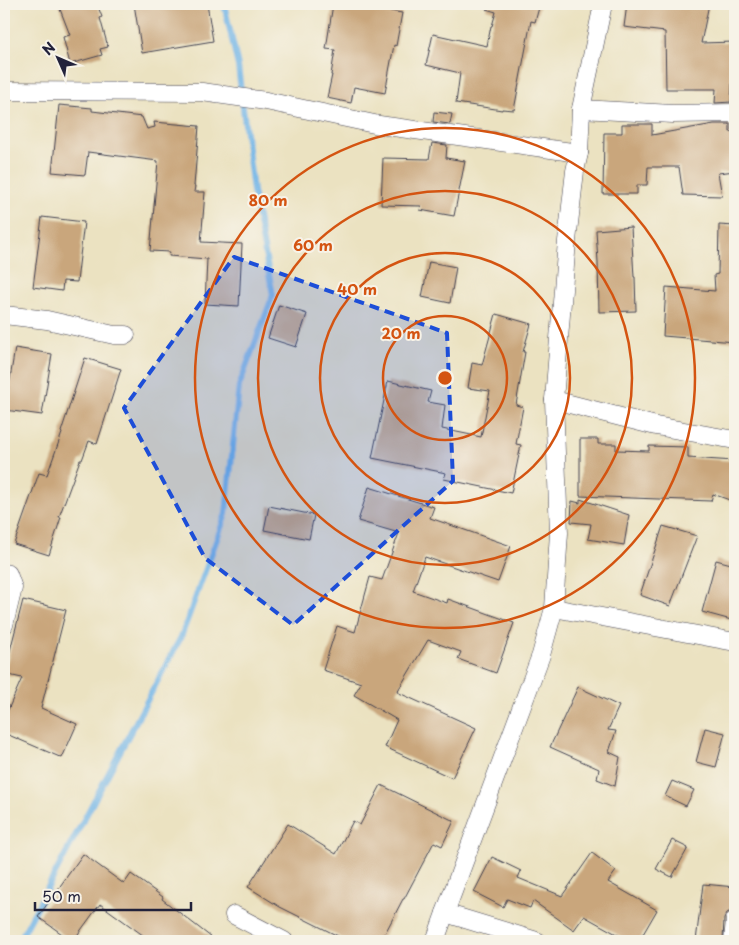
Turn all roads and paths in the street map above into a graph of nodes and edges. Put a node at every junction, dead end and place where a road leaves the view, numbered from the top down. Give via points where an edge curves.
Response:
1 (603, 4) edge
2 (4, 91) edge
3 (581, 110) junction
4 (735, 113) edge
5 (578, 153) junction
6 (4, 315) edge
7 (126, 335) dead end
8 (554, 400) junction
9 (735, 440) edge
10 (4, 572) edge
11 (554, 608) junction
12 (4, 625) edge
13 (735, 642) edge
14 (445, 913) junction
15 (234, 915) dead end
16 (735, 920) edge
17 (284, 941) edge
18 (435, 941) edge
19 (537, 941) edge
20 (732, 941) edge

1 - 3 street
2 - 5 street via 202,92 266,101 379,125
3 - 4 street
3 - 5 street
5 - 8 street
6 - 7 street via 47,320 114,336
8 - 9 street via 656,426
8 - 11 street via 559,533
10 - 12 street via 8,574 13,588
11 - 13 street
11 - 14 street via 541,655
14 - 18 street
14 - 19 street
15 - 17 street
16 - 20 street

